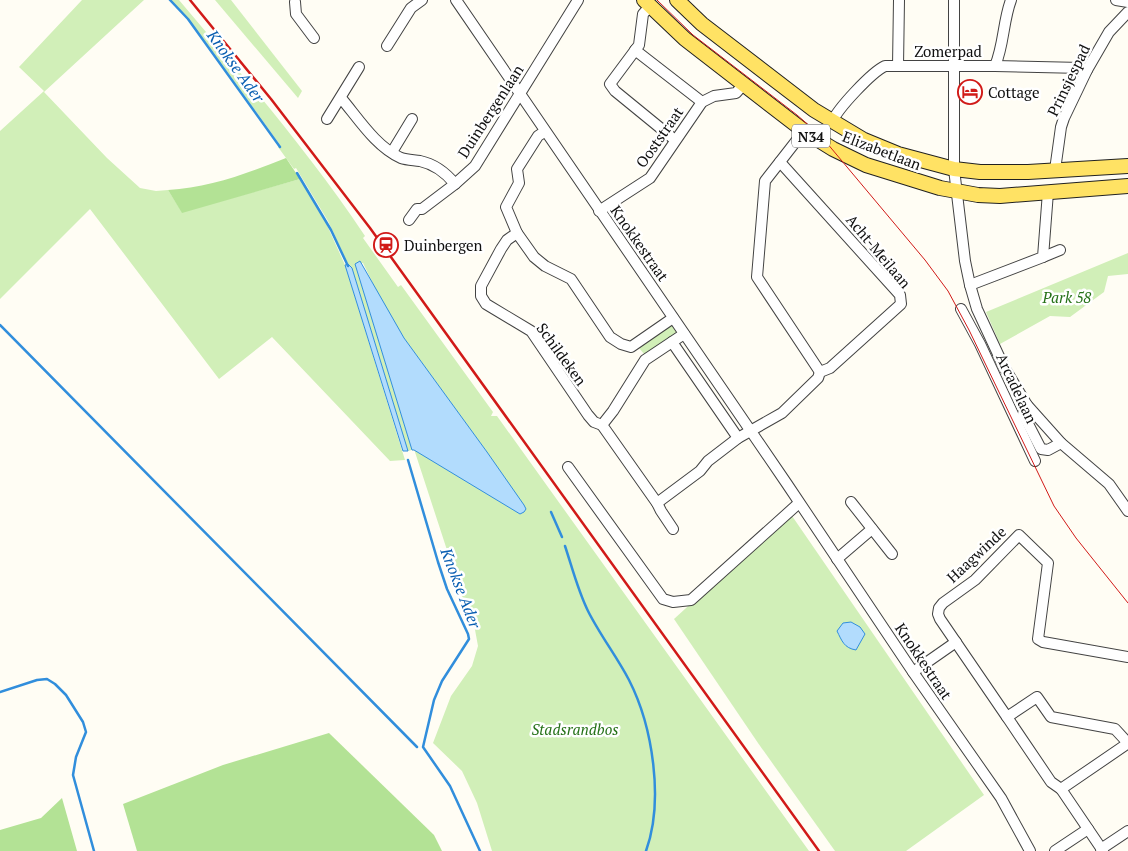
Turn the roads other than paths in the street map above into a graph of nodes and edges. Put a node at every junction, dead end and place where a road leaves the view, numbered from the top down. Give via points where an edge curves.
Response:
1 (422, 0) edge
2 (456, 0) edge
3 (578, 0) edge
4 (677, 0) edge
5 (899, 0) edge
6 (954, 0) edge
7 (1011, 0) edge
8 (1116, 0) edge
9 (295, 1) edge
10 (1128, 2) edge
11 (647, 3) edge
12 (1128, 12) edge
13 (314, 38) dead end
14 (387, 46) dead end
15 (635, 50) junction
16 (898, 66) junction
17 (954, 66) junction
18 (995, 66) junction
19 (359, 67) dead end
20 (1088, 70) junction
21 (743, 85) junction
22 (520, 95) junction
23 (341, 98) junction
24 (702, 102) junction
25 (327, 119) dead end
26 (412, 119) dead end
27 (832, 122) junction
28 (804, 131) junction
29 (544, 132) junction
30 (675, 140) junction
31 (392, 152) junction
32 (780, 162) junction
33 (1128, 166) edge
34 (954, 169) junction
35 (1055, 170) junction
36 (455, 184) junction
37 (1128, 186) edge
38 (957, 192) junction
39 (1048, 192) junction
40 (599, 211) junction
41 (409, 220) dead end
42 (517, 233) junction
43 (1060, 250) dead end
44 (1043, 257) junction
45 (970, 285) junction
46 (961, 309) dead end
47 (673, 318) junction
48 (982, 322) junction
49 (970, 329) junction
50 (684, 334) junction
51 (672, 342) junction
52 (631, 347) junction
53 (645, 360) junction
54 (820, 372) junction
55 (1027, 405) junction
56 (602, 425) junction
57 (750, 430) junction
58 (738, 438) junction
59 (1061, 442) junction
60 (1035, 461) dead end
61 (568, 467) dead end
62 (799, 502) junction
63 (851, 502) dead end
64 (658, 503) junction
65 (1126, 506) edge
66 (673, 528) dead end
67 (872, 529) junction
68 (892, 554) dead end
69 (837, 559) junction
70 (956, 642) junction
71 (1128, 657) edge
72 (913, 672) junction
73 (1007, 716) junction
74 (1128, 744) edge
75 (1061, 789) junction
76 (1088, 829) junction
77 (1128, 831) edge
78 (1022, 838) junction
79 (1102, 850) edge
80 (1024, 851) edge
81 (1030, 851) edge
82 (1037, 851) edge
83 (1054, 851) edge

1 - 14 street via 411,8
2 - 22 street, Knokkestraat
3 - 22 street, Duinbergenlaan
4 - 27 main road, Elizabetlaan / N34 via 702,24
5 - 16 street
6 - 17 street, Arcadelaan
7 - 18 street
8 - 10 street
9 - 13 street via 296,14
11 - 15 street via 639,45
11 - 21 main road, Elizabetlaan / N34 via 684,39
12 - 20 street, Prinsjespad via 1109,32
15 - 24 street
15 - 30 street via 611,87
16 - 17 street, Zomerpad
16 - 27 street, Zomerpad via 879,69 838,111
17 - 18 street, Zomerpad
17 - 34 street, Arcadelaan
18 - 20 street, Zomerpad
19 - 23 street
20 - 35 street, Prinsjespad via 1061,126
21 - 24 street, Ooststraat via 736,93 714,96
21 - 28 main road, Elizabetlaan / N34
22 - 29 street, Knokkestraat
22 - 36 street, Duinbergenlaan via 475,166
23 - 25 street
23 - 31 street via 376,140
24 - 30 street, Ooststraat
26 - 31 street
27 - 34 main road, Elizabetlaan / N34 via 882,148
28 - 32 street
28 - 38 main road, Elizabetlaan / N34 via 866,165
29 - 40 street, Knokkestraat
29 - 42 street via 516,169 519,183 506,207
30 - 40 street, Ooststraat via 650,178
31 - 36 street via 436,167
32 - 54 street via 765,182 757,277
32 - 54 street, Acht-Meilaan via 902,300 900,306 830,368
33 - 35 main road, Elizabetlaan / N34
34 - 35 main road, Elizabetlaan / N34 via 995,173
34 - 38 street, Arcadelaan
36 - 41 street, Duinbergenlaan via 422,209 417,209
37 - 39 main road, Elizabetlaan / N34
38 - 39 main road, Elizabetlaan / N34 via 991,196
38 - 45 street, Arcadelaan
39 - 44 street
40 - 47 street, Knokkestraat
42 - 52 street via 534,257 571,279 610,337
42 - 56 street, Schildeken via 501,249 480,286 481,296 486,304 531,331 588,415
43 - 44 street
44 - 45 street
45 - 48 street, Arcadelaan
46 - 49 street, Arcadelaan
47 - 50 street, Knokkestraat
47 - 52 street
48 - 49 street
48 - 55 street, Arcadelaan via 1004,368
49 - 60 street, Arcadelaan
50 - 51 street
50 - 57 street, Knokkestraat
51 - 53 street
51 - 58 street
52 - 53 street
53 - 56 street
54 - 57 street, Acht-Meilaan via 818,378 782,413
55 - 59 street, Arcadelaan
55 - 59 street, Arcadelaan via 1023,414 1040,449 1048,450
56 - 64 street, Schildeken
57 - 58 street
57 - 62 street, Knokkestraat
58 - 64 street
59 - 65 street, Arcadelaan via 1109,484
61 - 62 street via 663,599 673,602 691,600
62 - 69 street, Knokkestraat
63 - 67 street
64 - 66 street, Schildeken
67 - 68 street
67 - 69 street
69 - 72 street, Knokkestraat
70 - 71 street, Haagwinde via 940,619 939,608 975,580 1019,535 1048,563 1038,639
70 - 72 street
70 - 73 street, Haagwinde
72 - 78 street, Knokkestraat via 1005,803
73 - 74 street via 1037,697 1051,717 1115,729
73 - 75 street, Haagwinde via 1052,782
74 - 75 street
75 - 76 street, Haagwinde
76 - 79 street, Haagwinde
76 - 83 street
77 - 79 street
78 - 80 street, Knokkestraat
78 - 81 street, Knokkestraat
78 - 82 street

